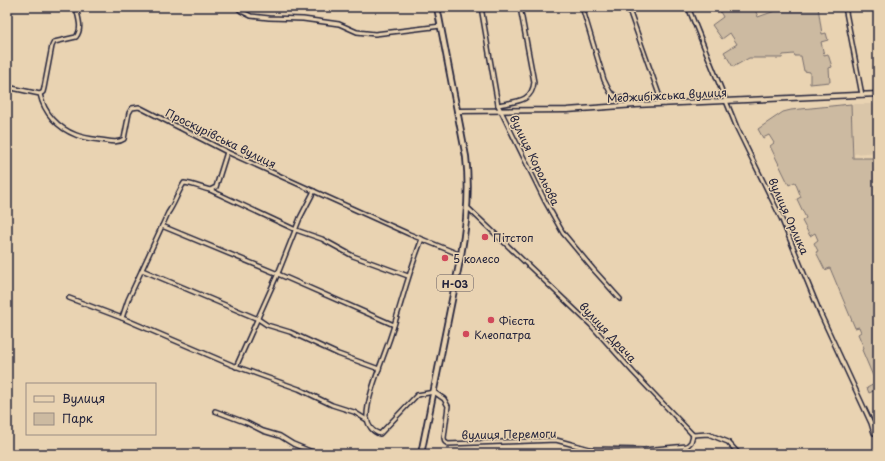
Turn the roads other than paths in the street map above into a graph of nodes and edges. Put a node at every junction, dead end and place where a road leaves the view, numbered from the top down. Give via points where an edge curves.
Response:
1 (76, 7) edge
2 (237, 7) edge
3 (437, 7) edge
4 (481, 7) edge
5 (520, 7) edge
6 (628, 7) edge
7 (688, 7) edge
8 (845, 7) edge
9 (583, 10) dead end
10 (441, 26) junction
11 (7, 87) edge
12 (40, 94) junction
13 (878, 94) edge
14 (862, 95) junction
15 (727, 101) junction
16 (498, 105) junction
17 (665, 105) junction
18 (635, 106) junction
19 (501, 110) junction
20 (457, 111) junction
21 (227, 152) junction
22 (210, 190) junction
23 (314, 191) junction
24 (467, 207) junction
25 (162, 226) junction
26 (296, 230) junction
27 (422, 239) junction
28 (461, 255) junction
29 (142, 270) junction
30 (278, 274) junction
31 (408, 276) junction
32 (69, 298) dead end
33 (620, 298) dead end
34 (122, 318) junction
35 (258, 320) junction
36 (394, 325) junction
37 (236, 367) junction
38 (380, 368) junction
39 (434, 392) junction
40 (215, 411) dead end
41 (367, 420) junction
42 (874, 433) dead end
43 (693, 435) junction
44 (317, 454) edge
45 (421, 454) edge
46 (739, 454) edge

1 - 12 street via 79,33 76,37 54,42 43,92
2 - 10 street via 251,16 339,24 357,32 375,34
3 - 10 main road, Н-03
4 - 16 street, вулиця Корольова
5 - 16 street via 534,82 533,89 524,99
6 - 17 street
7 - 15 street, вулиця Орлика
8 - 14 street
9 - 18 street via 610,92 617,97 628,99
10 - 20 main road, Н-03
11 - 12 street
12 - 21 street, Проскурівська вулиця via 46,112 64,129 77,136 120,142 124,139 129,113 132,108 139,107
13 - 14 main road, Меджибіжська вулиця
14 - 15 main road, Меджибіжська вулиця
15 - 17 main road, Меджибіжська вулиця
15 - 42 street, вулиця Орлика via 737,128 782,220
16 - 19 street, вулиця Корольова
17 - 18 main road, Меджибіжська вулиця
18 - 19 main road, Меджибіжська вулиця
19 - 20 main road, Меджибіжська вулиця
19 - 33 street, вулиця Корольова via 563,233
20 - 24 main road, Н-03 via 468,177
21 - 22 street via 216,187
21 - 23 street, Проскурівська вулиця
22 - 25 street via 184,183
22 - 26 street
23 - 26 street
23 - 27 street, Проскурівська вулиця
24 - 28 main road, Н-03
24 - 43 street, вулиця Драча via 591,324
25 - 29 street
25 - 30 street
26 - 30 street
26 - 31 street via 322,239 353,256
27 - 28 street, Проскурівська вулиця
27 - 31 street
28 - 39 main road, Н-03
29 - 34 street
29 - 35 street
30 - 35 street
30 - 36 street
31 - 36 street
32 - 34 street
34 - 37 street
35 - 37 street
35 - 38 street via 338,354
36 - 38 street
37 - 41 street via 299,389
38 - 41 street
39 - 41 street via 417,395 380,434 375,432
39 - 43 street, вулиця Перемоги via 448,406 444,438 448,444 556,440 589,448 644,450 687,446
39 - 45 main road, Н-03
40 - 44 street via 247,422
43 - 46 street via 708,434 728,442

